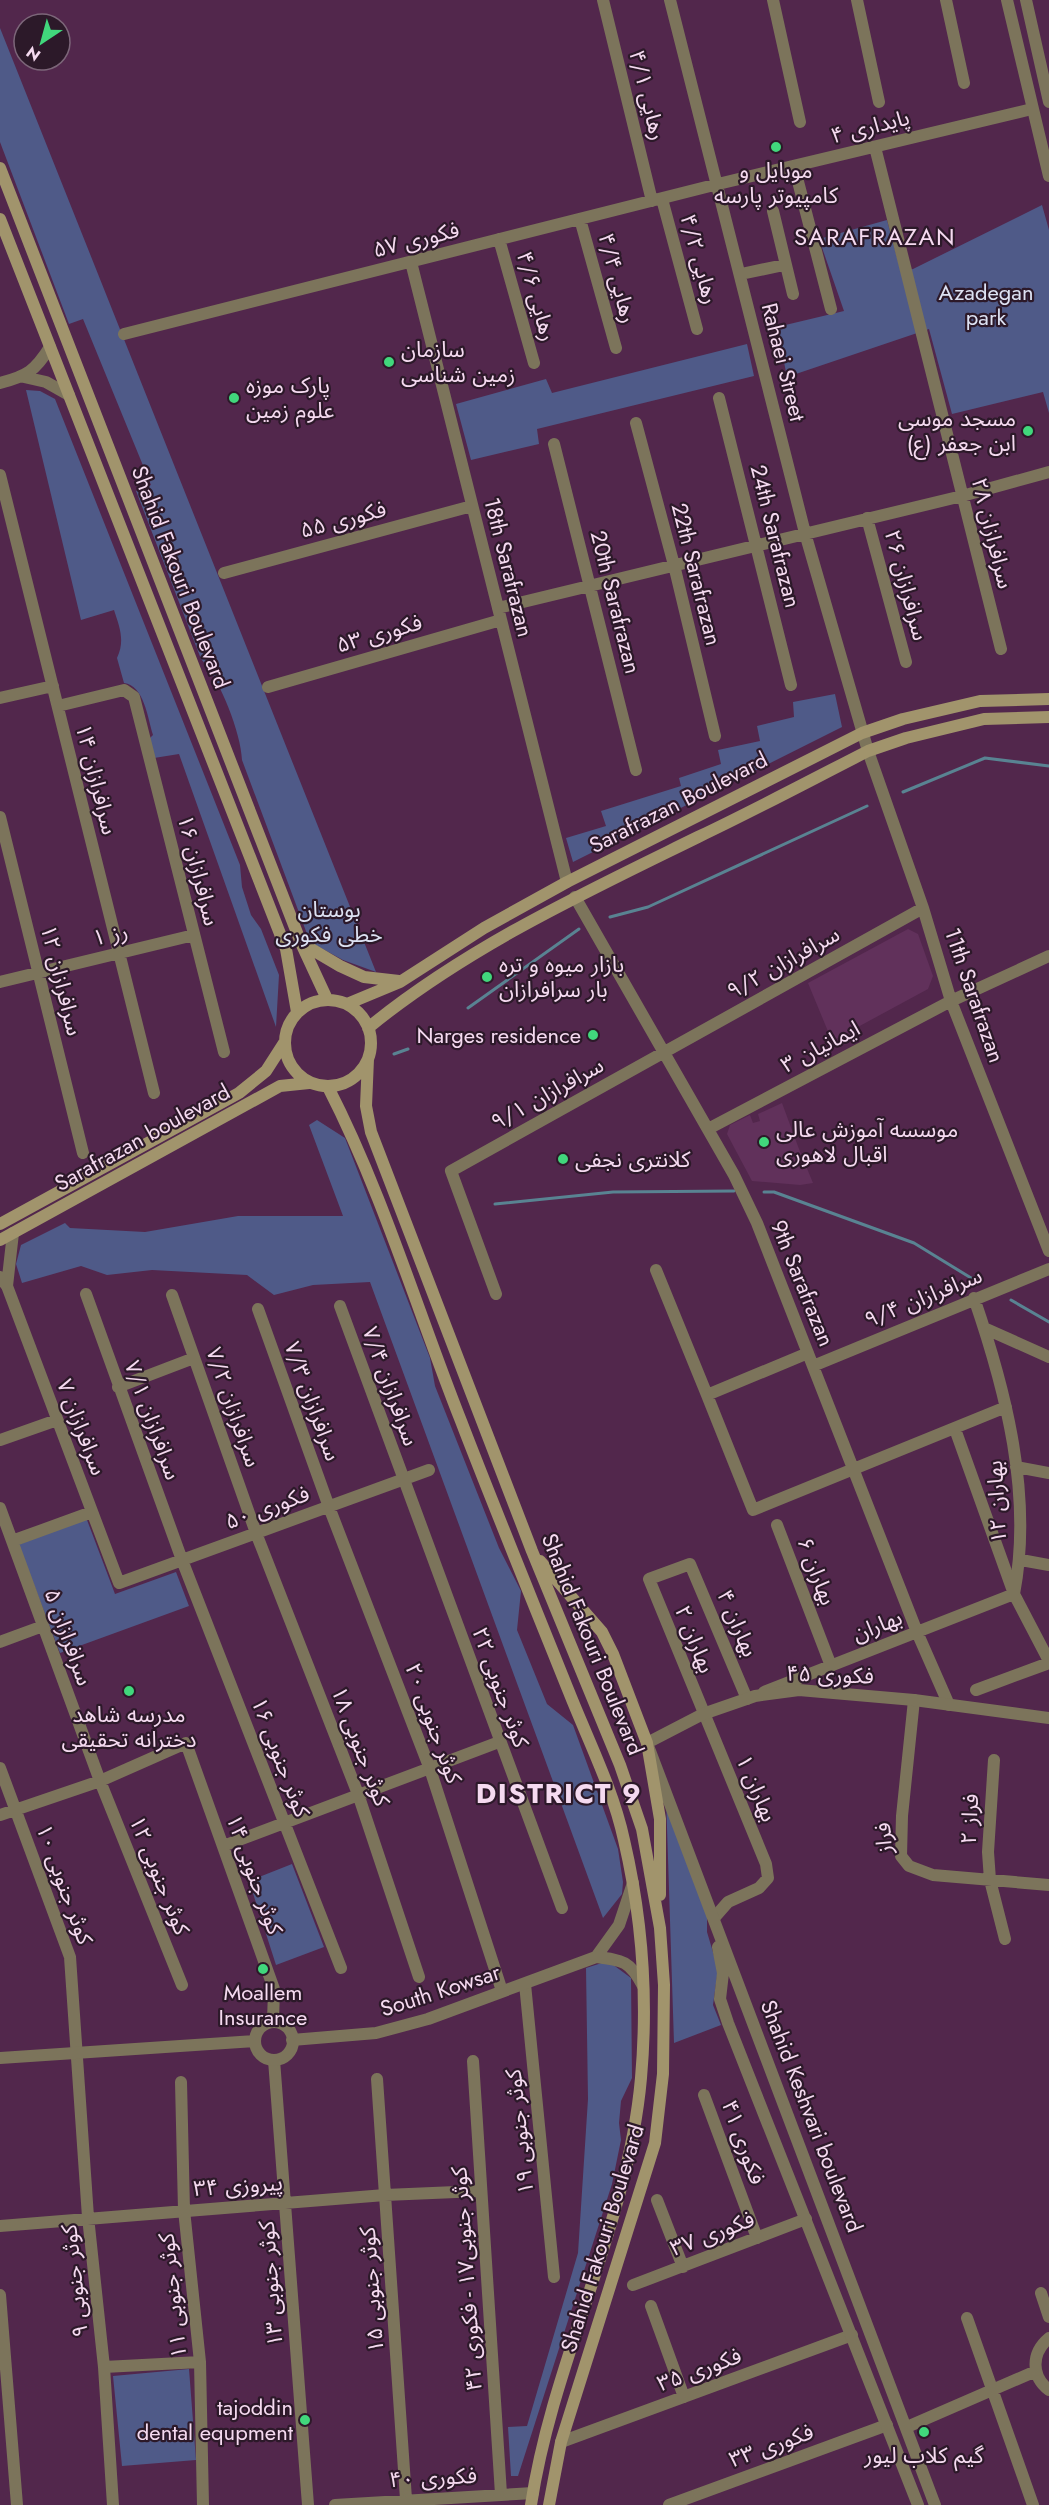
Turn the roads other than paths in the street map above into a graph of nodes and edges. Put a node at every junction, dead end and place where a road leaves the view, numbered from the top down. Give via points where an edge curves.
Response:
1 (603, 0) edge
2 (670, 0) edge
3 (773, 0) edge
4 (857, 0) edge
5 (946, 0) edge
6 (1007, 0) edge
7 (1026, 0) edge
8 (964, 83) dead end
9 (879, 102) dead end
10 (1049, 103) edge
11 (1032, 109) junction
12 (800, 122) dead end
13 (875, 147) junction
14 (794, 166) junction
15 (0, 168) edge
16 (1049, 176) edge
17 (718, 184) junction
18 (657, 200) junction
19 (773, 211) dead end
20 (0, 219) edge
21 (580, 219) junction
22 (499, 239) junction
23 (411, 262) junction
24 (784, 265) junction
25 (741, 274) junction
26 (793, 294) dead end
27 (831, 309) dead end
28 (697, 329) dead end
29 (124, 334) dead end
30 (50, 347) junction
31 (616, 348) dead end
32 (534, 363) dead end
33 (24, 377) junction
34 (0, 382) edge
35 (69, 395) junction
36 (719, 398) dead end
37 (636, 423) dead end
38 (554, 444) dead end
39 (1049, 472) edge
40 (0, 475) edge
41 (962, 496) junction
42 (472, 506) junction
43 (867, 519) junction
44 (805, 533) junction
45 (758, 545) junction
46 (674, 565) junction
47 (224, 573) dead end
48 (590, 586) junction
49 (500, 614) junction
50 (1001, 649) dead end
51 (906, 662) dead end
52 (791, 685) dead end
53 (53, 686) junction
54 (268, 687) dead end
55 (0, 698) edge
56 (1049, 699) edge
57 (58, 706) junction
58 (1049, 717) edge
59 (862, 733) junction
60 (715, 736) dead end
61 (868, 751) junction
62 (636, 770) dead end
63 (0, 817) edge
64 (567, 882) junction
65 (575, 897) junction
66 (923, 908) junction
67 (194, 936) junction
68 (301, 943) junction
69 (119, 953) junction
70 (1049, 957) edge
71 (38, 973) junction
72 (0, 982) edge
73 (400, 982) junction
74 (327, 999) junction
75 (951, 1001) junction
76 (347, 1004) junction
77 (297, 1012) junction
78 (368, 1028) junction
79 (284, 1043) junction
80 (224, 1052) dead end
81 (664, 1052) junction
82 (368, 1059) junction
83 (309, 1083) junction
84 (328, 1087) junction
85 (154, 1093) dead end
86 (708, 1129) junction
87 (83, 1153) dead end
88 (0, 1224) edge
89 (13, 1233) junction
90 (0, 1240) edge
91 (1049, 1251) edge
92 (1049, 1269) edge
93 (656, 1270) dead end
94 (4, 1281) edge
95 (86, 1294) dead end
96 (496, 1294) dead end
97 (172, 1295) dead end
98 (974, 1298) junction
99 (340, 1306) dead end
100 (258, 1309) dead end
101 (984, 1328) junction
102 (1049, 1357) edge
103 (194, 1358) junction
104 (811, 1360) junction
105 (118, 1387) junction
106 (707, 1395) junction
107 (1006, 1407) junction
108 (57, 1420) junction
109 (955, 1429) junction
110 (0, 1440) edge
111 (1016, 1467) junction
112 (429, 1470) dead end
113 (854, 1471) junction
114 (1049, 1473) edge
115 (402, 1480) junction
116 (329, 1507) junction
117 (0, 1508) edge
118 (92, 1512) junction
119 (777, 1525) dead end
120 (256, 1533) junction
121 (12, 1541) junction
122 (532, 1551) junction
123 (182, 1560) junction
124 (1021, 1560) junction
125 (690, 1564) joint
126 (1049, 1565) edge
127 (119, 1583) joint
128 (1014, 1594) junction
129 (43, 1626) junction
130 (917, 1632) junction
131 (0, 1642) edge
132 (1049, 1662) edge
133 (831, 1666) junction
134 (976, 1690) dead end
135 (751, 1697) junction
136 (914, 1700) junction
137 (949, 1705) junction
138 (703, 1714) junction
139 (1049, 1718) edge
140 (499, 1742) junction
141 (647, 1743) junction
142 (994, 1760) dead end
143 (0, 1768) edge
144 (430, 1769) junction
145 (100, 1781) junction
146 (358, 1794) junction
147 (15, 1810) junction
148 (0, 1815) edge
149 (284, 1823) junction
150 (223, 1846) junction
151 (990, 1880) junction
152 (633, 1884) junction
153 (1049, 1885) edge
154 (562, 1908) dead end
155 (714, 1918) junction
156 (660, 1928) junction
157 (1005, 1939) dead end
158 (596, 1957) junction
159 (341, 1968) dead end
160 (419, 1977) dead end
161 (525, 1984) junction
162 (182, 1985) dead end
163 (643, 1986) junction
164 (502, 1991) junction
165 (742, 1991) junction
166 (720, 1999) junction
167 (273, 2022) junction
168 (292, 2040) junction
169 (255, 2042) junction
170 (77, 2053) junction
171 (0, 2058) edge
172 (274, 2060) junction
173 (473, 2061) dead end
174 (377, 2079) dead end
175 (181, 2082) dead end
176 (704, 2095) dead end
177 (480, 2191) junction
178 (385, 2195) junction
179 (657, 2200) dead end
180 (285, 2203) junction
181 (184, 2210) junction
182 (88, 2217) junction
183 (806, 2219) junction
184 (0, 2226) edge
185 (757, 2238) junction
186 (683, 2266) junction
187 (554, 2277) dead end
188 (633, 2285) dead end
189 (1041, 2293) dead end
190 (0, 2295) edge
191 (651, 2306) dead end
192 (1049, 2317) edge
193 (966, 2318) dead end
194 (852, 2336) junction
195 (1049, 2338) edge
196 (200, 2362) junction
197 (104, 2367) junction
198 (1035, 2372) junction
199 (991, 2390) junction
200 (1049, 2390) edge
201 (684, 2397) junction
202 (887, 2425) junction
203 (907, 2427) junction
204 (561, 2442) junction
205 (501, 2494) junction
206 (405, 2499) junction
207 (532, 2499) edge
208 (17, 2505) edge
209 (113, 2505) edge
210 (203, 2505) edge
211 (308, 2505) edge
212 (335, 2505) edge
213 (549, 2505) edge
214 (669, 2505) edge
215 (918, 2505) edge
216 (935, 2505) edge
217 (1033, 2505) edge

1 - 18 street, رهایی ۴/۱
2 - 17 street, Rahaei Street
3 - 12 street
4 - 9 street
5 - 8 street
6 - 11 street
7 - 10 street
10 - 11 street, پایداری ۴
11 - 13 street, پایداری ۴
11 - 16 street
13 - 14 street, پایداری ۴
13 - 41 street, سرافرازان ۲۸
14 - 17 street, پایداری ۴
14 - 27 street
15 - 68 main road, Shahid Fakouri Boulevard
17 - 18 street, فکوری ۵۷
17 - 25 street, Rahaei Street
18 - 21 street, فکوری ۵۷
18 - 28 street, رهایی ۴/۲
19 - 24 street
20 - 30 main road, Shahid Fakouri Boulevard
21 - 22 street, فکوری ۵۷
21 - 31 street, رهایی ۴/۴
22 - 23 street, فکوری ۵۷
22 - 32 street, رهایی ۴/۶
23 - 29 street, فکوری ۵۷
23 - 42 street, 18th Sarafrazan
24 - 25 street
24 - 26 street
25 - 44 street, Rahaei Street
30 - 33 street
30 - 35 main road, Shahid Fakouri Boulevard
33 - 34 street
33 - 35 street via 46,382
35 - 77 main road, Shahid Fakouri Boulevard via 286,949
36 - 45 street, 24th Sarafrazan
37 - 46 street, 22th Sarafrazan
38 - 48 street, 20th Sarafrazan
39 - 41 street, فکوری ۵۳
40 - 53 street, سرافرازان ۱۴
41 - 43 street, فکوری ۵۳
41 - 50 street, سرافرازان ۲۸
42 - 47 street, فکوری ۵۵
42 - 49 street, 18th Sarafrazan
43 - 44 street, فکوری ۵۳
43 - 51 street, سرافرازان ۲۶
44 - 45 street, فکوری ۵۳
44 - 59 street, Rahaei Street
45 - 46 street, فکوری ۵۳
45 - 52 street, 24th Sarafrazan
46 - 48 street, فکوری ۵۳
46 - 60 street, 22th Sarafrazan
48 - 49 street, فکوری ۵۳
48 - 62 street, 20th Sarafrazan
49 - 54 street, فکوری ۵۳
49 - 64 street, 18th Sarafrazan
53 - 55 street
53 - 57 street, سرافرازان ۱۴
56 - 59 main road, Sarafrazan Boulevard via 980,701
57 - 67 street, سرافرازان ۱۶ via 124,690 134,697
57 - 69 street, سرافرازان ۱۴
58 - 61 main road, Sarafrazan Boulevard via 984,719
59 - 61 street, 11th Sarafrazan
59 - 64 main road, Sarafrazan Boulevard
61 - 65 main road, Sarafrazan Boulevard
61 - 66 street, 11th Sarafrazan
63 - 71 street, سرافرازان ۱۲
64 - 73 main road, Sarafrazan Boulevard via 484,928
65 - 78 main road, Sarafrazan Boulevard via 492,943
65 - 81 street, 9th Sarafrazan
66 - 75 street, 11th Sarafrazan
66 - 81 street, سرافرازان ۹/۲
67 - 69 street, رز ۱
67 - 80 street, سرافرازان ۱۶
68 - 73 main road via 364,977
68 - 74 main road, Shahid Fakouri Boulevard
69 - 71 street, رز ۱
69 - 85 street, سرافرازان ۱۴
70 - 75 street, ایمانیان ۳
71 - 72 street, رز ۱
71 - 87 street, سرافرازان ۱۲
73 - 76 main road, Sarafrazan Boulevard
74 - 76 main road
74 - 77 main road via 310,1003
75 - 86 street, ایمانیان ۳
75 - 91 street, 11th Sarafrazan
76 - 78 main road via 358,1012
77 - 79 main road via 287,1026
78 - 82 main road
79 - 83 main road via 287,1060
79 - 88 main road, Sarafrazan boulevard via 266,1071 239,1093
81 - 86 street, 9th Sarafrazan
81 - 96 street, سرافرازان ۹/۱ via 451,1171
82 - 84 main road via 359,1074 346,1083
82 - 122 main road, Shahid Fakouri Boulevard via 366,1106 371,1132
83 - 84 main road
83 - 89 main road, Sarafrazan boulevard via 280,1086
84 - 152 main road, Shahid Fakouri Boulevard via 355,1138 459,1418 601,1771 623,1836
86 - 104 street, 9th Sarafrazan via 757,1222
89 - 90 main road, Sarafrazan boulevard
89 - 94 street
92 - 98 street, سرافرازان ۹/۴
93 - 106 street
94 - 108 street, سرافرازان ۷
95 - 105 street, سرافرازان ۷/۱
97 - 103 street, سرافرازان ۷/۲
98 - 101 street, بهاران ۱۲
98 - 104 street, سرافرازان ۹/۴
99 - 115 street, سرافرازان ۷/۴
100 - 116 street, سرافرازان ۷/۳
101 - 102 street
101 - 107 street, بهاران ۱۲
103 - 105 street
103 - 120 street, سرافرازان ۷/۲
104 - 106 street, سرافرازان ۹/۴
104 - 113 street, 9th Sarafrazan
105 - 123 street, سرافرازان ۷/۱
106 - 113 street via 753,1510
107 - 109 street
107 - 111 street, بهاران ۱۲
108 - 110 street
108 - 118 street, سرافرازان ۷
109 - 113 street
109 - 128 street
111 - 114 street
111 - 124 street, بهاران ۱۲
112 - 115 street, فکوری ۵۰
113 - 130 street, 9th Sarafrazan
115 - 116 street, فکوری ۵۰
115 - 140 street, کوثر جنوبی ۲۲
116 - 120 street, فکوری ۵۰
116 - 144 street, کوثر جنوبی ۲۰
117 - 121 street, سرافرازان ۵
118 - 121 street
118 - 127 street, سرافرازان ۷
119 - 133 street, بهاران ۶
120 - 123 street, فکوری ۵۰
120 - 146 street, کوثر جنوبی ۱۸
121 - 129 street, سرافرازان ۵
122 - 141 main road via 602,1632
122 - 156 main road, Shahid Fakouri Boulevard via 620,1765 642,1829
123 - 127 street, فکوری ۵۰
123 - 149 street, کوثر جنوبی ۱۶
124 - 126 street
124 - 128 street, بهاران ۱۲
125 - 135 street, بهاران ۴
125 - 138 street, بهاران ۲ via 649,1579
128 - 130 street, بهاران
128 - 132 street
129 - 131 street
129 - 145 street, سرافرازان ۵
130 - 133 street, بهاران
130 - 137 street, 9th Sarafrazan
132 - 134 street
133 - 135 street, بهاران
135 - 136 street, فکوری ۴۵ via 799,1690
135 - 138 street, فکوری ۴۵
136 - 137 street, فکوری ۴۵
136 - 151 street, فراز via 901,1856 909,1866 933,1875
137 - 139 street, فکوری ۴۵
138 - 141 street, فکوری ۴۵
138 - 155 street, بهاران ۱ via 766,1864 768,1878 759,1888 728,1902
140 - 144 street
140 - 154 street, کوثر جنوبی ۲۲
141 - 155 street, Shahid Keshvari boulevard
141 - 156 main road via 660,1819
142 - 151 street, فراز ۲
143 - 147 street, کوثر جنوبی ۱۰
144 - 146 street
144 - 164 street, کوثر جنوبی ۲۰
145 - 147 street
145 - 150 street, کوثر جنوبی ۱۴ via 186,1743
145 - 162 street, کوثر جنوبی ۱۲
146 - 149 street
146 - 160 street, کوثر جنوبی ۱۸
147 - 148 street
147 - 170 street, کوثر جنوبی ۱۰ via 70,1956
149 - 150 street
149 - 159 street, کوثر جنوبی ۱۶
150 - 167 street, کوثر جنوبی ۱۴ via 274,1989
151 - 153 street, فراز
151 - 157 street, فراز ۲
152 - 158 street via 619,1925
152 - 163 main road, Shahid Fakouri Boulevard
155 - 165 street, Shahid Keshvari boulevard
155 - 166 street via 710,1924 723,1973
156 - 204 main road, Shahid Fakouri Boulevard via 663,2074 655,2144
158 - 161 street, South Kowsar
158 - 163 street via 620,1959 634,1969
161 - 164 street, South Kowsar
161 - 187 street, کوثر جنوبی ۱۹
163 - 207 main road, Shahid Fakouri Boulevard via 641,2075 632,2139 619,2195 542,2438
164 - 168 street, South Kowsar via 428,2019 376,2033
165 - 166 street via 729,1989
165 - 203 street, Shahid Keshvari boulevard
166 - 183 street, Shahid Keshvari boulevard
167 - 168 street via 286,2027
167 - 169 street via 260,2028
168 - 172 street via 287,2054
169 - 170 street
169 - 172 street via 261,2055
170 - 171 street
170 - 182 street, کوثر جنوبی ۹
172 - 180 street, کوثر جنوبی ۱۳
173 - 177 street, کوثر جنوبی۱۷ - فکوری ۴۲
174 - 178 street, کوثر جنوبی ۱۵
175 - 181 street, کوثر جنوبی ۱۱
176 - 185 street, فکوری ۴۱
177 - 178 street, پیروزی ۳۴
177 - 205 street, کوثر جنوبی۱۷ - فکوری ۴۲
178 - 180 street, پیروزی ۳۴
178 - 206 street, کوثر جنوبی ۱۵
179 - 186 street
180 - 181 street, پیروزی ۳۴
180 - 211 street, کوثر جنوبی ۱۳
181 - 182 street, پیروزی ۳۴
181 - 196 street, کوثر جنوبی ۱۱
182 - 184 street, پیروزی ۳۴
182 - 197 street, کوثر جنوبی ۹
183 - 185 street, فکوری ۳۷
183 - 194 street, Shahid Keshvari boulevard
185 - 186 street, فکوری ۳۷
186 - 188 street, فکوری ۳۷
189 - 192 street
190 - 208 street
191 - 201 street
193 - 199 street
194 - 201 street, فکوری ۳۵
194 - 202 street, Shahid Keshvari boulevard
195 - 198 street via 1037,2352
196 - 197 street
196 - 210 street, کوثر جنوبی ۱۱
197 - 209 street, کوثر جنوبی ۹
198 - 199 street
198 - 200 street
199 - 203 street
199 - 217 street
201 - 204 street, فکوری ۳۵
202 - 214 street, فکوری ۳۳
202 - 215 street, Shahid Keshvari boulevard
203 - 216 street, Shahid Keshvari boulevard
204 - 213 main road, Shahid Fakouri Boulevard
205 - 206 street, فکوری ۴۰
205 - 207 street, فکوری ۴۰
206 - 212 street, فکوری ۴۰

